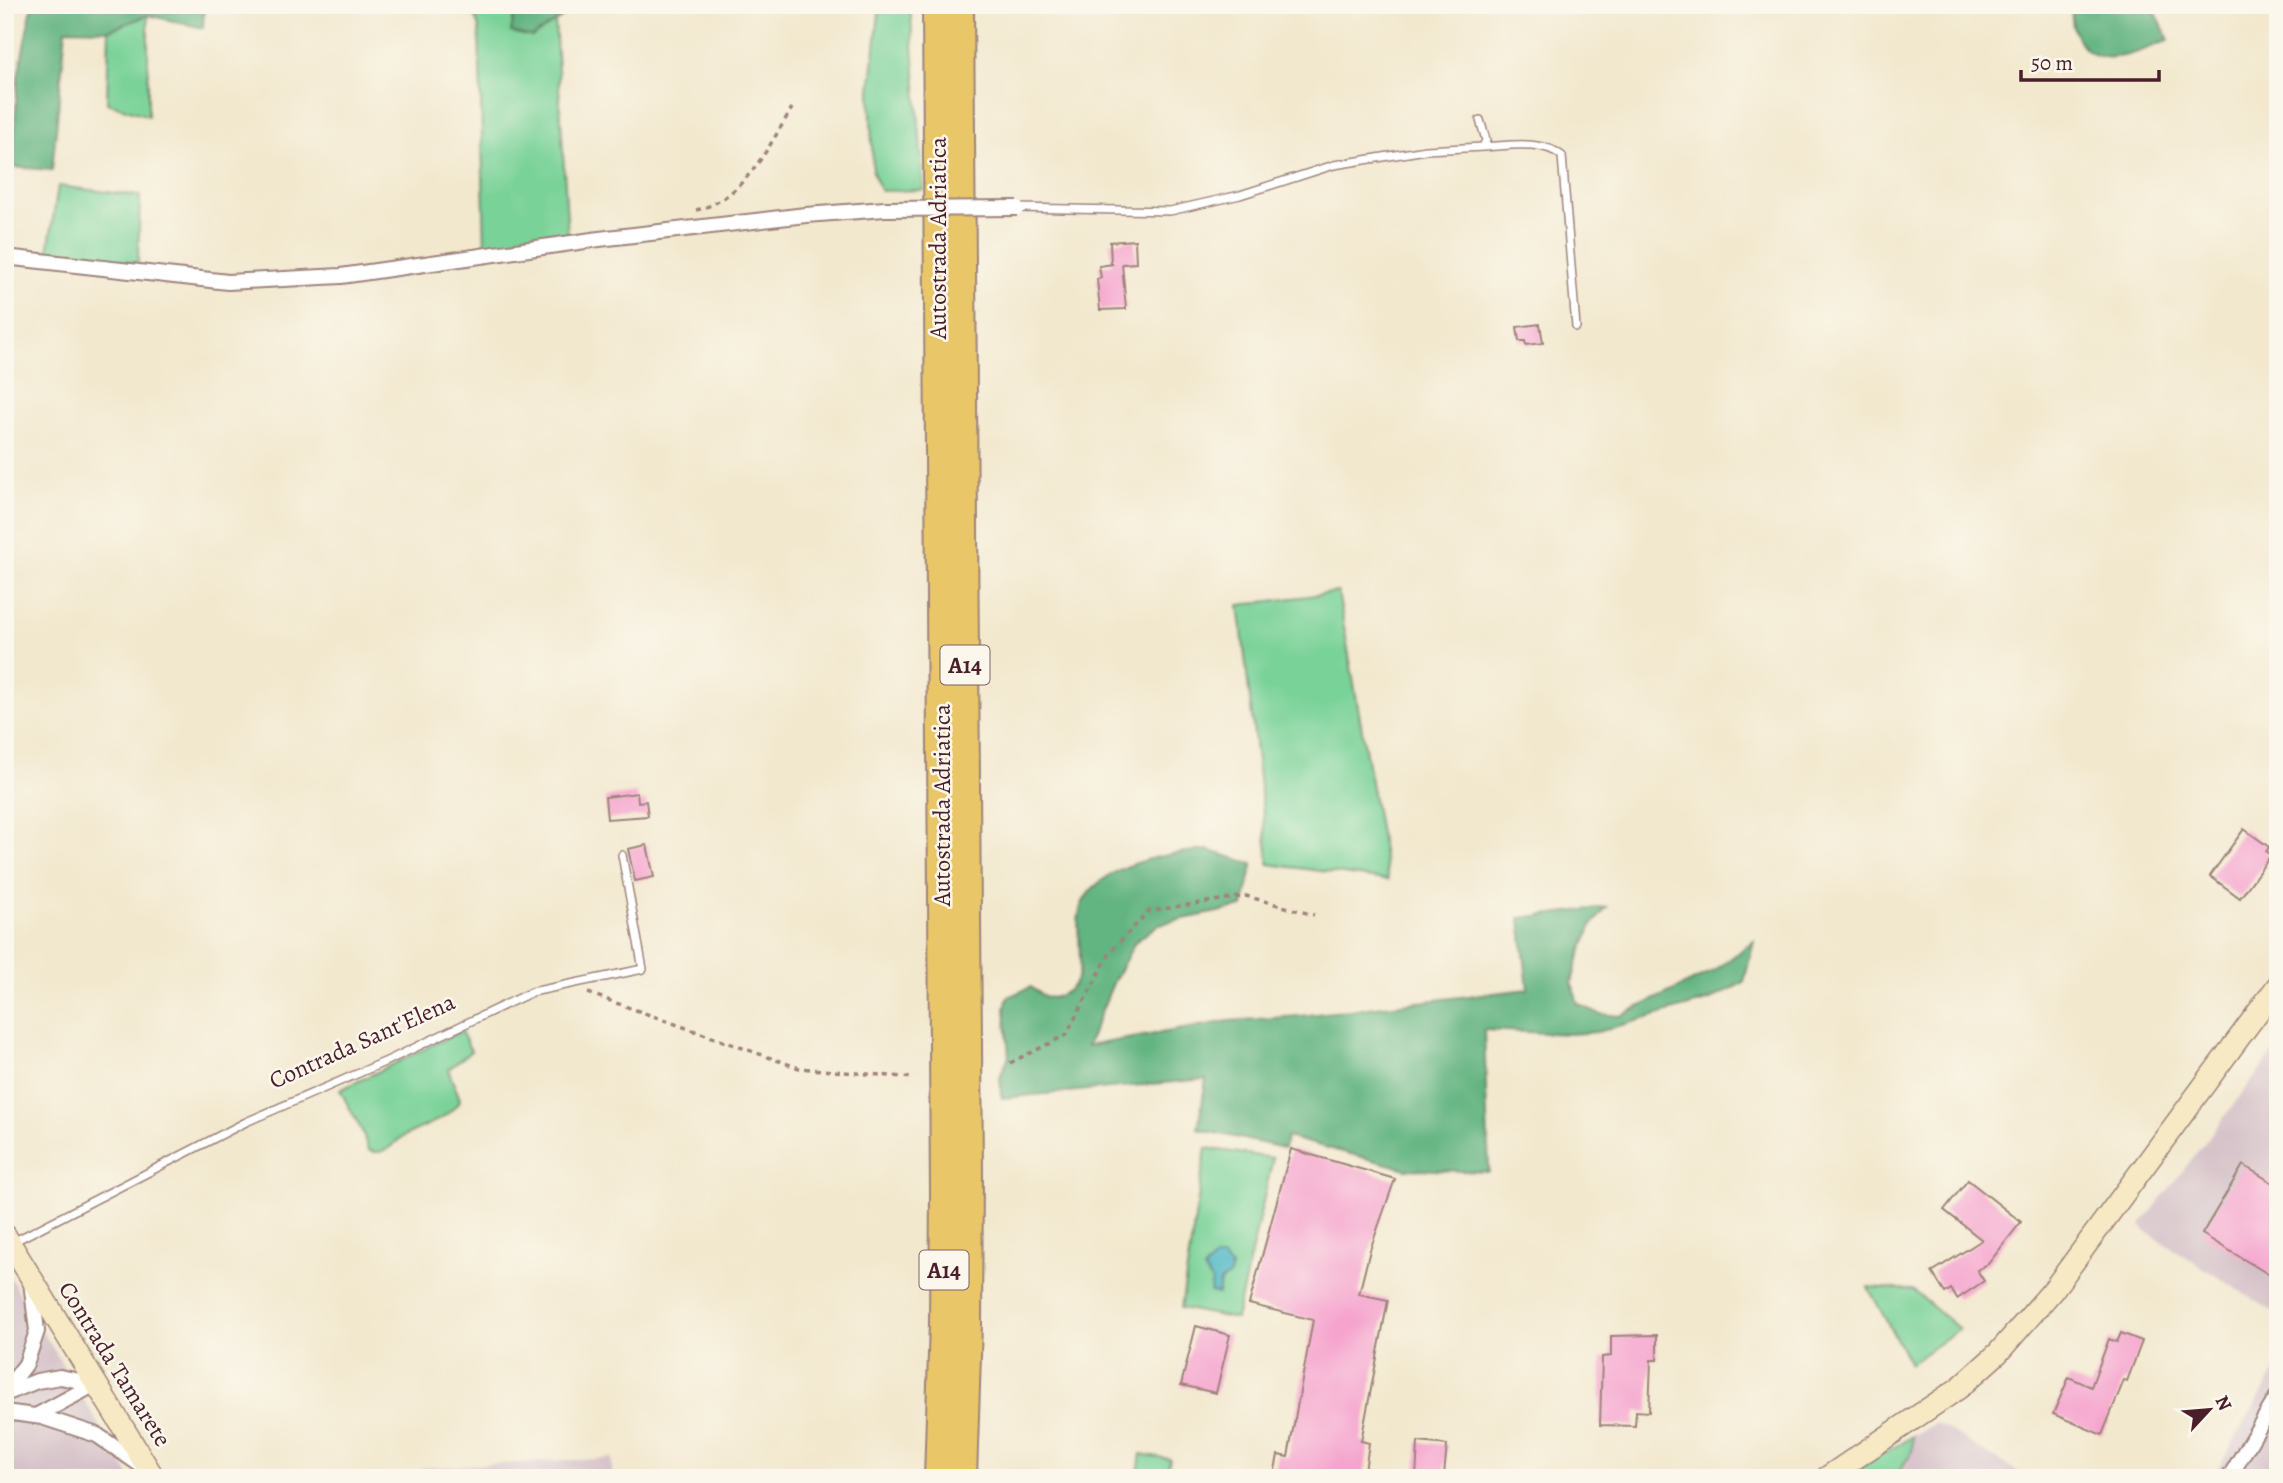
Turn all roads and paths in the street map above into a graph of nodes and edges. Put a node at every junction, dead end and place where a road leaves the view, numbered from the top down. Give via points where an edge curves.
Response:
1 (936, 5) edge
2 (960, 5) edge
3 (949, 69) junction
4 (792, 108) dead end
5 (1480, 120) dead end
6 (1482, 147) junction
7 (1017, 208) joint
8 (691, 211) dead end
9 (5, 257) edge
10 (1576, 327) dead end
11 (622, 855) dead end
12 (1314, 915) dead end
13 (567, 985) junction
14 (2278, 985) edge
15 (1010, 1063) dead end
16 (914, 1077) dead end
17 (8, 1239) edge
18 (30, 1277) junction
19 (95, 1384) junction
20 (5, 1393) edge
21 (2278, 1395) edge
22 (5, 1412) edge
23 (37, 1416) junction
24 (153, 1475) edge
25 (938, 1478) edge
26 (963, 1478) edge
27 (1826, 1478) edge
28 (2229, 1478) edge

1 - 3 highway, Autostrada Adriatica / A14
2 - 3 highway, Autostrada Adriatica / A14
3 - 25 highway, Autostrada Adriatica / A14 via 943,1323
3 - 26 highway, Autostrada Adriatica / A14 via 969,1175
4 - 8 path via 735,190
5 - 6 lane via 1486,140
6 - 7 lane via 1334,164 1170,211
6 - 10 lane via 1544,147 1562,156
7 - 9 street, bridge via 806,215 341,276 228,282
11 - 13 lane, Contrada Sant'Elena via 643,969
12 - 15 path via 1246,896 1149,911 1111,951 1066,1035
13 - 16 path via 799,1068
13 - 17 lane, Contrada Sant'Elena via 532,992 246,1122
14 - 27 main road via 2053,1290 1998,1353 1959,1388
17 - 18 main road, Contrada Sant'Elena
18 - 19 main road, Contrada Tamarete
18 - 20 street via 37,1331 26,1364
19 - 20 street via 60,1377
19 - 23 street
19 - 24 main road, Contrada Tamarete
21 - 28 street
22 - 23 street
23 - 24 street via 97,1435

